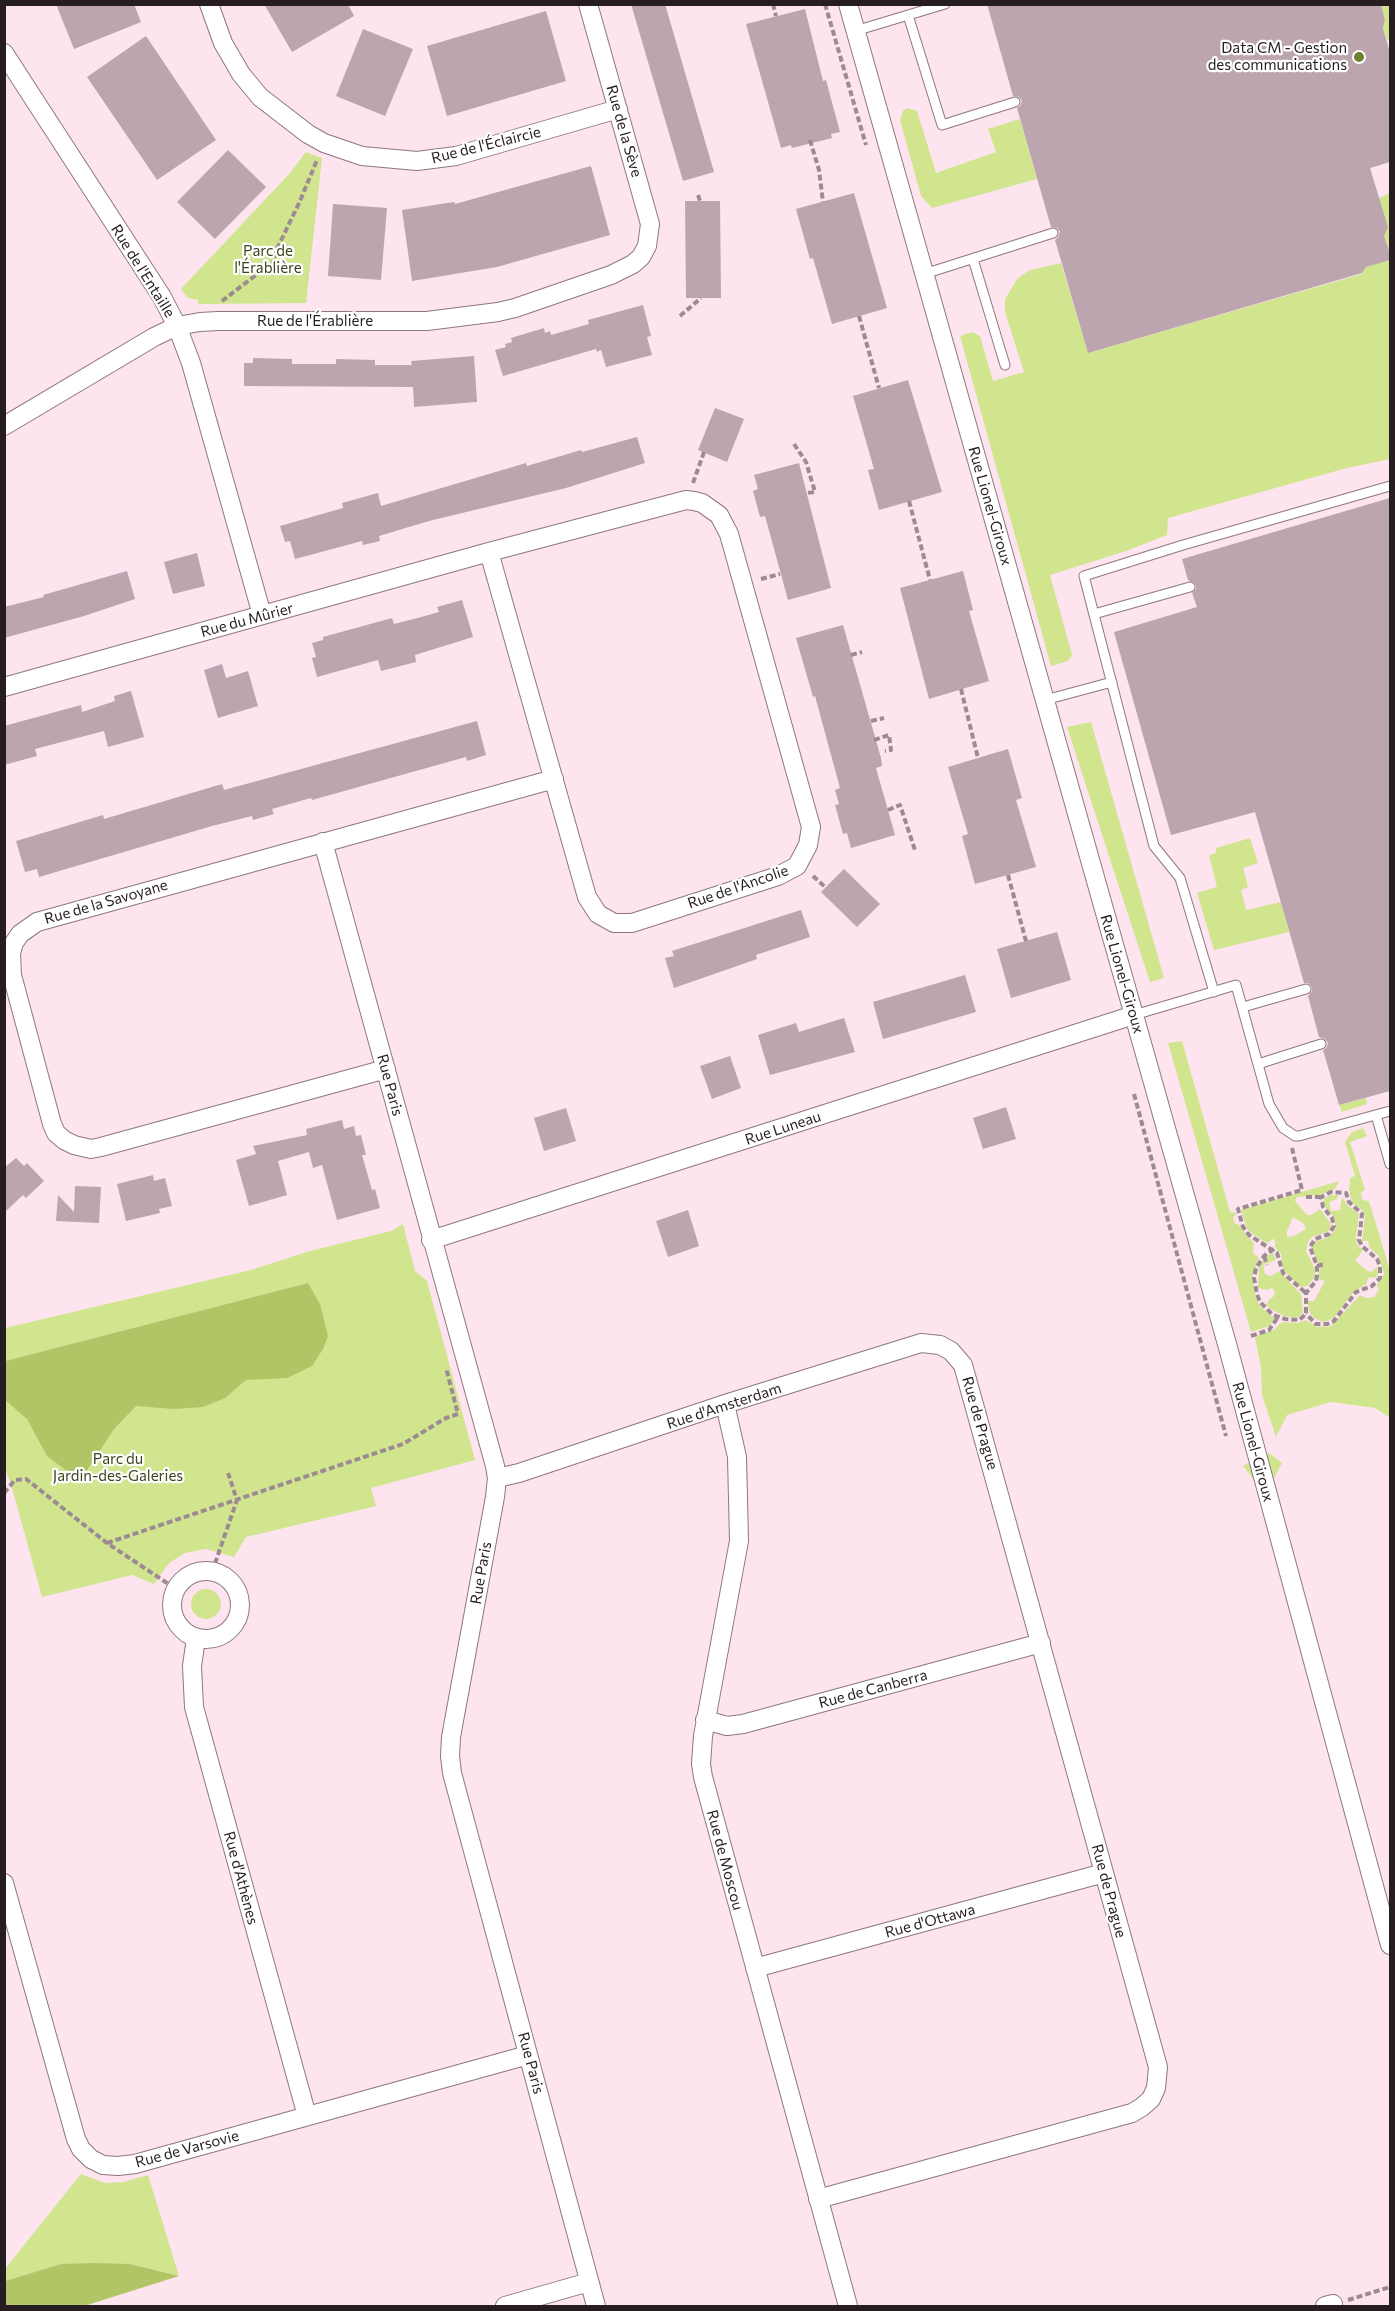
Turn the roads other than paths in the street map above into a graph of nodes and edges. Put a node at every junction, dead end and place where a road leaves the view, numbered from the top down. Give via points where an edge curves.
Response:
1 (209, 4) edge
2 (588, 4) edge
3 (848, 4) edge
4 (945, 4) edge
5 (908, 15) junction
6 (855, 31) junction
7 (4, 53) edge
8 (1015, 102) dead end
9 (618, 109) junction
10 (1053, 234) dead end
11 (641, 257) joint
12 (973, 259) junction
13 (924, 274) junction
14 (177, 326) junction
15 (1005, 364) dead end
16 (4, 426) edge
17 (1390, 486) edge
18 (489, 552) junction
19 (1190, 587) dead end
20 (1094, 614) junction
21 (262, 615) junction
22 (1112, 682) junction
23 (4, 687) edge
24 (1045, 700) junction
25 (554, 779) junction
26 (323, 842) junction
27 (1306, 989) dead end
28 (1214, 992) junction
29 (1243, 1008) junction
30 (1134, 1015) junction
31 (1321, 1044) dead end
32 (1258, 1064) junction
33 (386, 1069) junction
34 (1390, 1111) edge
35 (1376, 1115) junction
36 (1390, 1164) edge
37 (431, 1240) junction
38 (951, 1351) joint
39 (725, 1404) junction
40 (497, 1478) junction
41 (196, 1638) junction
42 (1041, 1642) junction
43 (705, 1720) junction
44 (1104, 1873) junction
45 (4, 1883) edge
46 (1390, 1945) edge
47 (755, 1968) junction
48 (528, 2055) junction
49 (307, 2116) junction
50 (818, 2199) junction
51 (590, 2283) junction
52 (505, 2307) edge
53 (596, 2307) edge
54 (848, 2307) edge

1 - 9 street, Rue de l'Éclaircie via 223,43 240,74 260,97 308,135 362,156 398,161 446,158
2 - 9 street, Rue de la Sève
3 - 6 street, Rue Lionel-Giroux
4 - 5 lane
5 - 6 lane
5 - 8 lane via 942,125
6 - 13 street, Rue Lionel-Giroux
7 - 14 street, Rue de l'Entaille
9 - 11 street, Rue de la Sève via 650,224
10 - 12 lane
11 - 14 street, Rue de l'Érablière via 611,275 498,312 427,321 218,321
12 - 13 lane
12 - 15 lane
13 - 24 street, Rue Lionel-Giroux
14 - 16 street, Rue de l'Érablière
14 - 21 street, Rue de l'Entaille
17 - 20 lane via 1084,576
18 - 21 street, Rue du Mûrier
18 - 25 street, Rue de l'Ancolie
18 - 25 street, Rue de l'Ancolie via 686,500 702,503 719,515 729,534 811,827 810,838 797,866 778,876 632,923 614,922 598,914 587,897
19 - 20 lane
20 - 22 lane
21 - 23 street, Rue du Mûrier
22 - 24 lane
22 - 28 lane via 1154,846 1180,878
24 - 30 street, Rue Lionel-Giroux
25 - 26 street, Rue de la Savoyane
26 - 33 street, Rue Paris
26 - 33 street, Rue de la Savoyane via 37,922 20,934 11,953 12,975 52,1124 64,1140 91,1149
27 - 29 lane
28 - 29 lane via 1236,985
28 - 30 lane
29 - 32 lane
30 - 37 street, Rue Luneau
30 - 46 street, Rue Lionel-Giroux
31 - 32 lane
32 - 35 lane via 1275,1118 1295,1136
33 - 37 street, Rue Paris
34 - 35 lane
35 - 36 lane
37 - 40 street, Rue Paris
38 - 39 street, Rue d'Amsterdam via 921,1343
38 - 42 street, Rue de Prague via 967,1374
39 - 40 street, Rue d'Amsterdam
39 - 43 street, Rue de Moscou via 737,1457 740,1541
40 - 48 street, Rue Paris via 450,1756
41 - 41 street via 179,1628 172,1599 183,1580 193,1574 212,1572 227,1578 235,1587 240,1610 237,1621 220,1637
41 - 49 street, Rue d'Athènes via 192,1666 194,1707
42 - 43 street, Rue de Canberra via 743,1724
42 - 44 street, Rue de Prague
43 - 47 street, Rue de Moscou via 702,1777
44 - 47 street, Rue d'Ottawa
44 - 50 street, Rue de Prague via 1158,2067 1151,2099 1132,2113
45 - 49 street, Rue de Varsovie via 75,2139 91,2159 118,2166 135,2164
47 - 50 street, Rue de Moscou
48 - 49 street, Rue de Varsovie
48 - 51 street, Rue Paris
50 - 54 street, Rue de Moscou
51 - 52 street
51 - 53 street, Rue Paris

